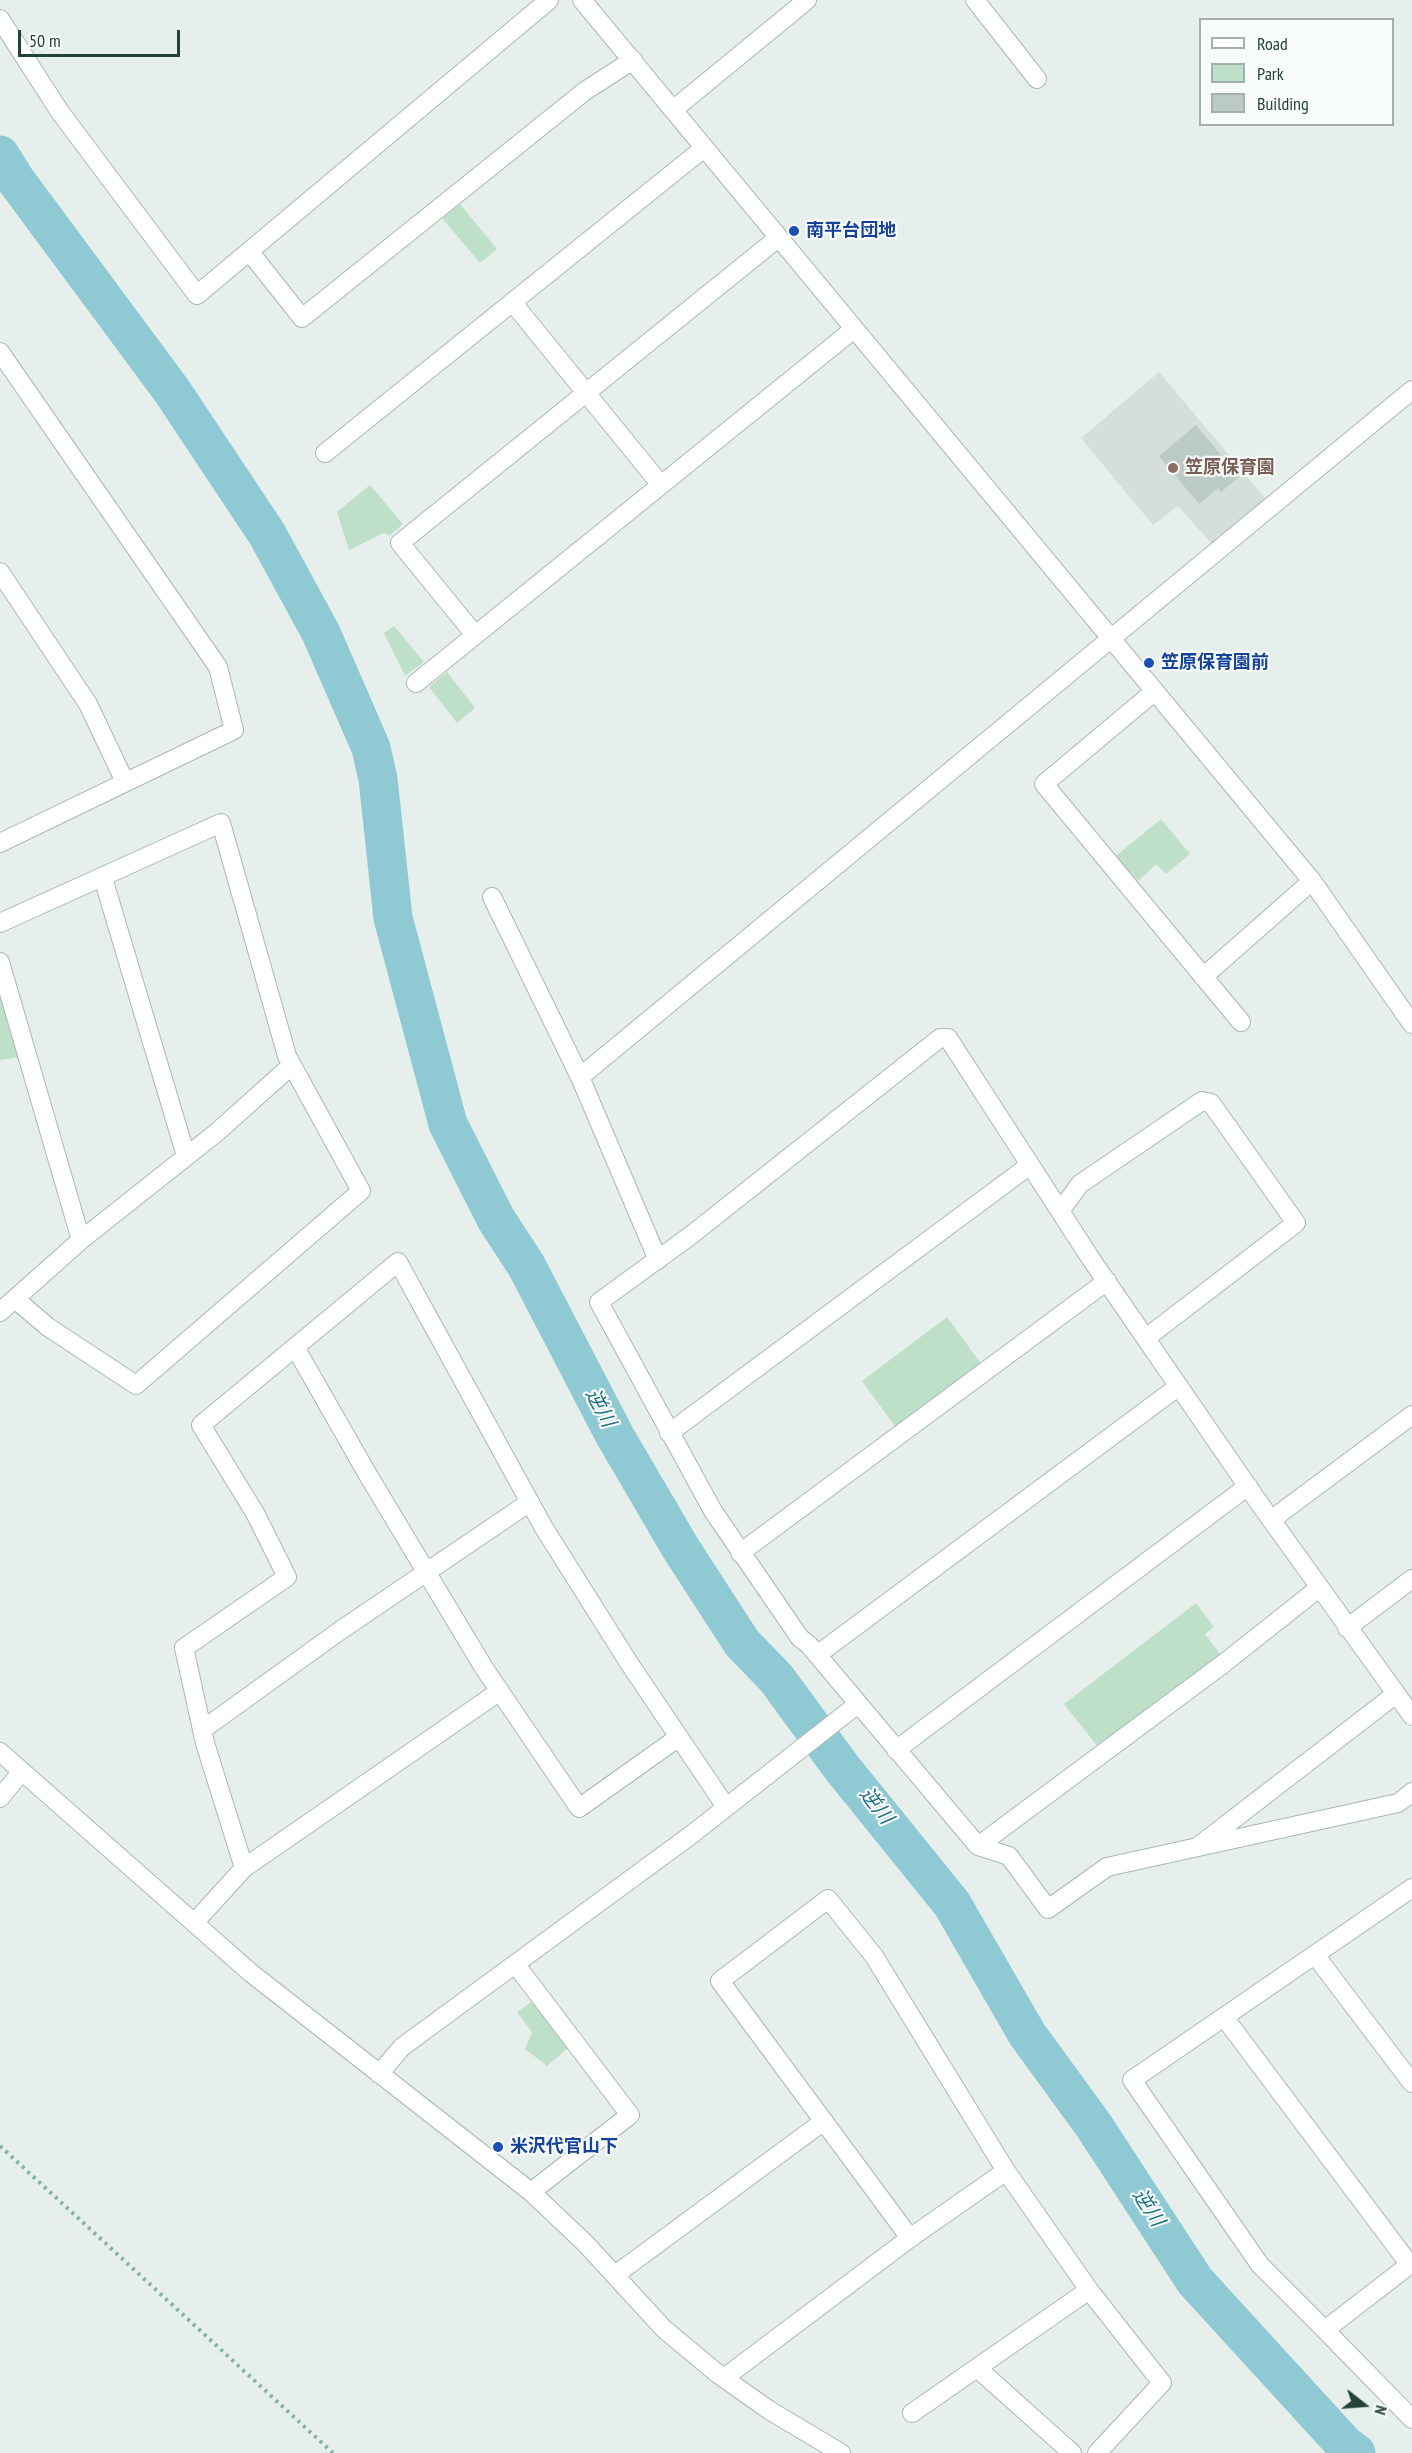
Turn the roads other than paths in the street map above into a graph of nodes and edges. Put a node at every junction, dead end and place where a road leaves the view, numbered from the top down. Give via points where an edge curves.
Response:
1 (549, 0) edge
2 (582, 0) edge
3 (807, 0) edge
4 (975, 0) edge
5 (0, 19) edge
6 (633, 60) junction
7 (1037, 79) dead end
8 (673, 111) junction
9 (704, 148) junction
10 (778, 238) junction
11 (249, 251) junction
12 (513, 303) junction
13 (854, 328) junction
14 (0, 352) edge
15 (1412, 390) edge
16 (586, 392) junction
17 (325, 453) dead end
18 (662, 485) junction
19 (0, 573) edge
20 (475, 635) junction
21 (1111, 636) junction
22 (416, 683) dead end
23 (1155, 691) junction
24 (125, 782) junction
25 (0, 843) edge
26 (103, 878) junction
27 (1312, 881) junction
28 (492, 897) dead end
29 (0, 923) edge
30 (0, 962) edge
31 (1203, 977) junction
32 (1241, 1022) dead end
33 (1412, 1024) edge
34 (292, 1065) junction
35 (580, 1077) junction
36 (186, 1156) junction
37 (1030, 1165) junction
38 (1060, 1211) junction
39 (81, 1240) junction
40 (657, 1260) junction
41 (1107, 1281) junction
42 (15, 1299) junction
43 (0, 1312) edge
44 (1146, 1338) junction
45 (295, 1347) junction
46 (1179, 1386) junction
47 (1412, 1415) edge
48 (669, 1433) junction
49 (1248, 1486) junction
50 (530, 1502) junction
51 (1271, 1520) junction
52 (740, 1553) junction
53 (426, 1572) junction
54 (1412, 1579) edge
55 (1319, 1588) junction
56 (1347, 1628) junction
57 (817, 1655) junction
58 (500, 1691) junction
59 (1396, 1694) junction
60 (858, 1704) junction
61 (1412, 1716) edge
62 (202, 1730) junction
63 (679, 1737) junction
64 (896, 1750) junction
65 (0, 1752) edge
66 (22, 1771) junction
67 (1412, 1792) edge
68 (0, 1798) edge
69 (726, 1807) junction
70 (978, 1846) junction
71 (1196, 1848) junction
72 (244, 1868) junction
73 (1411, 1890) edge
74 (194, 1923) junction
75 (1315, 1955) junction
76 (516, 1965) junction
77 (1224, 2017) junction
78 (379, 2074) junction
79 (1412, 2083) edge
80 (824, 2121) junction
81 (1006, 2171) junction
82 (531, 2192) junction
83 (910, 2238) junction
84 (1411, 2264) edge
85 (615, 2275) junction
86 (1089, 2290) junction
87 (1325, 2330) junction
88 (977, 2368) junction
89 (724, 2378) junction
90 (912, 2413) dead end
91 (1412, 2419) edge
92 (842, 2453) edge
93 (1072, 2453) edge
94 (1097, 2453) edge

1 - 11 street
2 - 6 street
3 - 8 street
4 - 7 street
5 - 11 street via 60,112 196,294
6 - 8 street
6 - 11 street via 585,91 302,318
8 - 9 street
9 - 10 street
9 - 12 street
10 - 13 street
10 - 16 street
12 - 16 street
12 - 17 street
13 - 18 street
13 - 21 street
14 - 24 street via 218,668 234,730
15 - 21 street
16 - 18 street
16 - 20 street via 400,543
18 - 20 street
19 - 24 street via 87,704
20 - 22 street
21 - 23 street
21 - 35 street
23 - 27 street
23 - 31 street via 1044,784
24 - 25 street
26 - 29 street
26 - 34 street via 221,823
26 - 36 street
27 - 31 street
27 - 33 street
28 - 35 street
30 - 39 street
31 - 32 street
34 - 36 street
34 - 42 street via 361,1191 245,1292 136,1384 48,1327
35 - 40 street
36 - 39 street
37 - 38 street
37 - 40 street via 948,1038 940,1038
37 - 48 street
38 - 41 street
38 - 44 street via 1080,1184 1202,1101 1211,1103 1296,1222
39 - 42 street
40 - 48 street via 598,1302
41 - 44 street
41 - 52 street
42 - 43 street
44 - 46 street
45 - 50 street via 398,1262
45 - 53 street
45 - 62 street via 201,1425 255,1513 287,1577 184,1648
46 - 49 street
46 - 57 street
47 - 51 street
48 - 52 street
49 - 51 street
49 - 64 street
50 - 53 street
50 - 63 street
51 - 55 street
52 - 57 street via 800,1638
53 - 58 street
53 - 62 street
54 - 56 street
55 - 56 street
55 - 70 street
56 - 59 street
57 - 60 street
58 - 63 street via 579,1808
58 - 72 street
59 - 61 street
59 - 71 street
60 - 64 street
60 - 69 street
62 - 72 street
63 - 69 street
64 - 70 street
65 - 66 street
66 - 68 street
66 - 74 street
67 - 71 street via 1398,1803
69 - 76 street
70 - 71 street via 1009,1856 1048,1909 1107,1867
72 - 74 street
73 - 75 street
74 - 78 street
75 - 77 street
75 - 79 street
76 - 78 street via 402,2047
76 - 82 street via 630,2115
77 - 84 street
77 - 87 street via 1132,2080 1260,2265
78 - 82 street
80 - 81 street via 720,1981 828,1899 874,1956
80 - 83 street
80 - 85 street
81 - 83 street
81 - 86 street
82 - 85 street
83 - 89 street
84 - 87 street
85 - 89 street via 664,2329
86 - 88 street
86 - 94 street via 1162,2383
87 - 91 street
88 - 90 street
88 - 93 street
89 - 92 street

